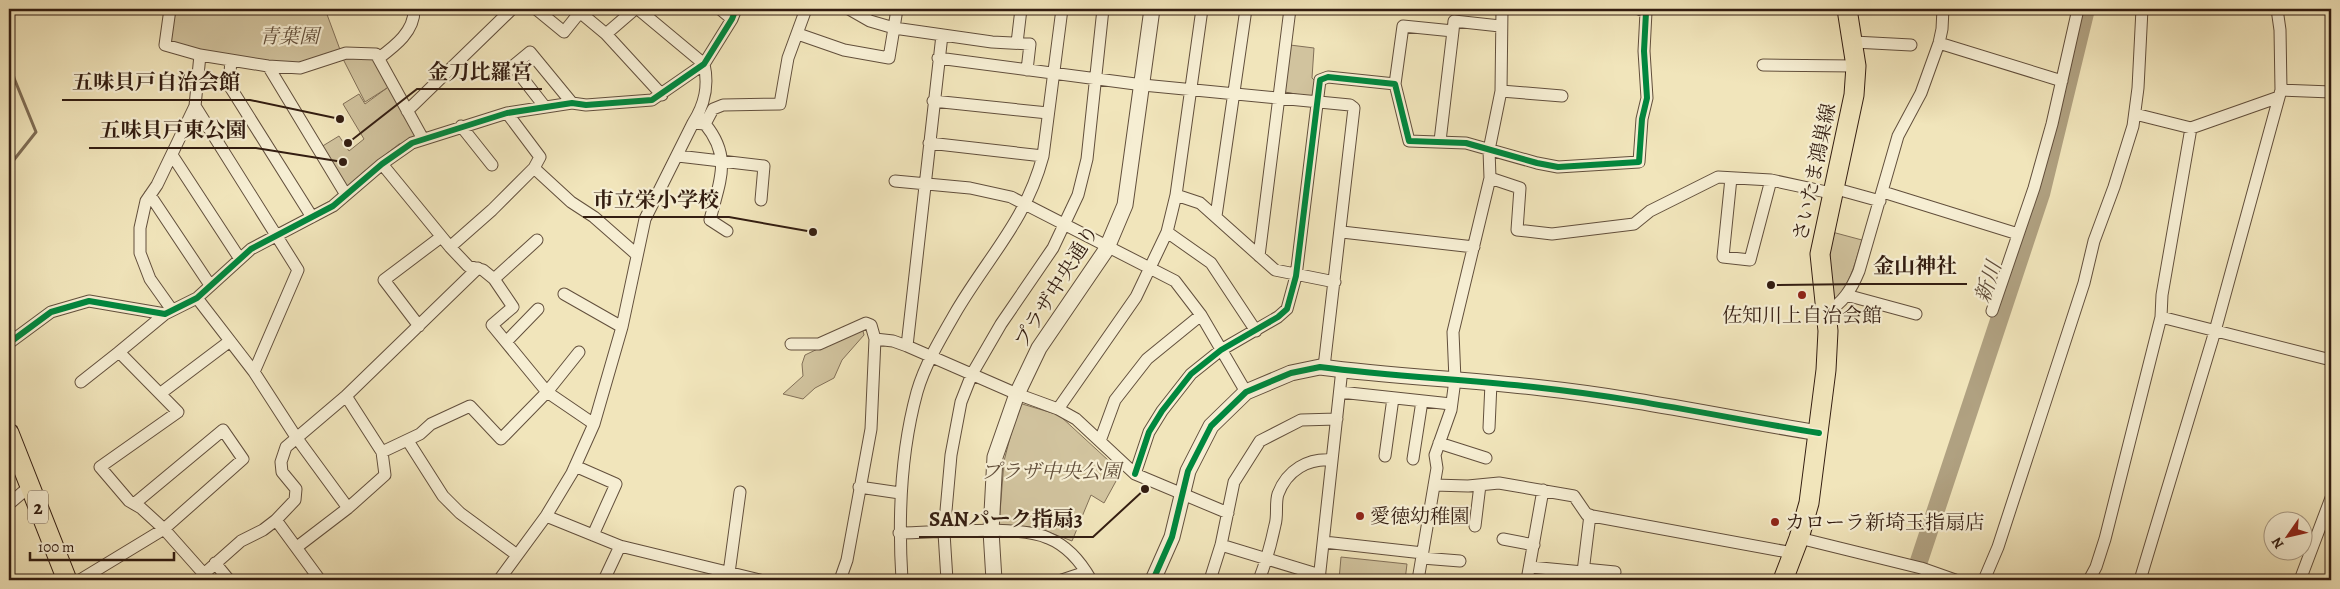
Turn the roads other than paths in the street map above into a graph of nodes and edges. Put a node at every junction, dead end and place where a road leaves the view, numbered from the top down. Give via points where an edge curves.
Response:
1 (170, 9) edge
2 (414, 9) edge
3 (512, 9) edge
4 (536, 9) edge
5 (637, 9) edge
6 (720, 9) edge
7 (806, 9) edge
8 (849, 9) edge
9 (897, 9) edge
10 (1021, 9) edge
11 (1062, 9) edge
12 (1103, 9) edge
13 (1152, 9) edge
14 (1202, 9) edge
15 (1246, 9) edge
16 (1290, 9) edge
17 (1502, 9) edge
18 (1639, 9) edge
19 (1847, 9) edge
20 (1943, 9) edge
21 (2078, 9) edge
22 (2142, 9) edge
23 (2277, 9) edge
24 (578, 10) edge
25 (734, 14) edge
26 (1500, 26) junction
27 (894, 28) junction
28 (1453, 31) junction
29 (606, 34) junction
30 (798, 34) junction
31 (942, 35) junction
32 (1854, 42) junction
33 (1017, 43) junction
34 (1939, 43) junction
35 (1911, 46) dead end
36 (200, 55) junction
37 (378, 58) junction
38 (938, 58) junction
39 (231, 60) junction
40 (704, 64) junction
41 (1763, 65) dead end
42 (268, 66) junction
43 (1856, 66) junction
44 (1027, 70) junction
45 (1054, 72) junction
46 (1094, 79) junction
47 (2062, 81) junction
48 (1143, 84) junction
49 (1395, 84) junction
50 (1191, 88) junction
51 (1500, 91) junction
52 (2331, 92) edge
53 (1234, 93) junction
54 (2280, 93) junction
55 (662, 95) junction
56 (1562, 96) dead end
57 (1280, 99) junction
58 (934, 101) junction
59 (1318, 102) junction
60 (572, 103) junction
61 (195, 106) junction
62 (546, 107) junction
63 (407, 111) junction
64 (507, 113) junction
65 (1048, 114) junction
66 (2135, 114) junction
67 (699, 124) junction
68 (461, 126) junction
69 (2190, 128) junction
70 (423, 139) junction
71 (1440, 141) junction
72 (929, 143) junction
73 (1489, 150) junction
74 (172, 155) junction
75 (678, 156) junction
76 (1043, 156) junction
77 (723, 161) junction
78 (382, 164) junction
79 (492, 165) dead end
80 (534, 168) junction
81 (1490, 178) junction
82 (1731, 178) junction
83 (1771, 180) junction
84 (895, 181) dead end
85 (924, 184) junction
86 (1832, 191) junction
87 (150, 195) junction
88 (346, 195) junction
89 (1176, 195) junction
90 (1882, 197) junction
91 (761, 200) dead end
92 (1027, 204) junction
93 (1216, 216) junction
94 (312, 217) junction
95 (1064, 223) junction
96 (727, 232) dead end
97 (1167, 232) junction
98 (1342, 232) junction
99 (2018, 234) junction
100 (276, 235) junction
101 (441, 236) junction
102 (537, 240) dead end
103 (1108, 246) junction
104 (450, 247) junction
105 (1474, 247) junction
106 (636, 254) junction
107 (1258, 256) junction
108 (240, 259) junction
109 (1151, 267) junction
110 (478, 268) junction
111 (1296, 276) junction
112 (494, 279) junction
113 (1335, 282) junction
114 (210, 284) junction
115 (564, 294) dead end
116 (1846, 295) junction
117 (196, 298) junction
118 (538, 309) dead end
119 (1992, 311) dead end
120 (169, 312) junction
121 (1826, 312) junction
122 (1916, 314) dead end
123 (1201, 315) junction
124 (2161, 317) junction
125 (419, 326) junction
126 (622, 328) junction
127 (1256, 331) junction
128 (2215, 331) junction
129 (876, 340) junction
130 (230, 341) junction
131 (506, 342) junction
132 (9, 343) edge
133 (791, 344) dead end
134 (906, 346) junction
135 (1221, 350) junction
136 (119, 352) junction
137 (579, 352) dead end
138 (932, 356) junction
139 (2331, 360) edge
140 (1324, 367) junction
141 (1342, 369) junction
142 (254, 372) junction
143 (972, 374) junction
144 (1455, 380) junction
145 (81, 382) dead end
146 (1491, 383) junction
147 (547, 392) junction
148 (1246, 392) junction
149 (1340, 392) junction
150 (161, 393) junction
151 (1017, 394) junction
152 (346, 396) junction
153 (1393, 398) junction
154 (1422, 401) junction
155 (1452, 404) junction
156 (1058, 409) junction
157 (1337, 419) junction
158 (594, 424) junction
159 (1489, 428) dead end
160 (1819, 433) junction
161 (9, 434) edge
162 (296, 438) junction
163 (408, 441) junction
164 (1100, 441) junction
165 (1439, 443) junction
166 (382, 452) junction
167 (1385, 456) dead end
168 (1486, 458) dead end
169 (1414, 459) dead end
170 (1332, 460) junction
171 (575, 466) junction
172 (1135, 474) junction
173 (1434, 485) junction
174 (1480, 485) junction
175 (30, 486) junction
176 (859, 487) junction
177 (1543, 490) junction
178 (740, 492) dead end
179 (900, 493) junction
180 (1183, 494) junction
181 (2331, 498) edge
182 (9, 504) edge
183 (134, 504) junction
184 (348, 508) junction
185 (1228, 513) junction
186 (1590, 515) junction
187 (546, 516) junction
188 (276, 520) junction
189 (1475, 526) dead end
190 (164, 529) junction
191 (991, 531) junction
192 (899, 533) junction
193 (944, 533) junction
194 (593, 535) junction
195 (1503, 539) dead end
196 (1324, 542) junction
197 (1221, 545) junction
198 (1534, 545) junction
199 (620, 546) junction
200 (1796, 546) junction
201 (297, 547) junction
202 (517, 555) junction
203 (1422, 556) junction
204 (1267, 559) junction
205 (1460, 561) dead end
206 (215, 563) junction
207 (1530, 567) junction
208 (1615, 572) dead end
209 (729, 573) junction
210 (1583, 574) edge
211 (1089, 576) edge
212 (200, 577) edge
213 (1320, 578) edge
214 (67, 580) edge
215 (80, 580) edge
216 (229, 580) edge
217 (320, 580) edge
218 (499, 580) edge
219 (604, 580) edge
220 (760, 580) edge
221 (840, 580) edge
222 (902, 580) edge
223 (947, 580) edge
224 (994, 580) edge
225 (1062, 580) edge
226 (1154, 580) edge
227 (1210, 580) edge
228 (1259, 580) edge
229 (1418, 580) edge
230 (1527, 580) edge
231 (1783, 580) edge
232 (1955, 580) edge
233 (1984, 580) edge
234 (2088, 580) edge
235 (2140, 580) edge
236 (2300, 580) edge

1 - 36 street via 164,45
2 - 37 street via 413,23 398,44
3 - 63 street
4 - 24 street via 564,32
5 - 29 street
5 - 40 street
6 - 25 street
7 - 30 street
8 - 27 street
9 - 27 street
10 - 33 street
11 - 45 street
12 - 46 street
13 - 48 street, プラザ中央通り
14 - 50 street
15 - 53 street
16 - 57 street
17 - 26 street
18 - 73 street via 1646,12 1647,98 1639,162 1558,166
19 - 32 main road, さいたま鴻巣線
20 - 34 street
21 - 47 street
22 - 66 street
23 - 54 street
24 - 29 street
25 - 40 street
26 - 28 street via 1454,21
26 - 51 street
27 - 30 street via 890,58 844,50
27 - 31 street
28 - 49 street via 1403,26
28 - 71 street
29 - 55 street
30 - 67 street via 788,58 780,104 723,105 713,109
31 - 33 street
31 - 38 street
32 - 35 street
32 - 43 main road, さいたま鴻巣線
33 - 44 street via 1030,44
34 - 47 street
34 - 90 street via 1921,93 1898,136
36 - 39 street
36 - 61 street
37 - 42 street via 376,54 346,53 300,68
37 - 63 street
38 - 44 street
38 - 58 street
39 - 42 street
39 - 94 street via 229,85
40 - 55 street
40 - 67 street via 706,93
41 - 43 street
42 - 88 street
43 - 86 main road, さいたま鴻巣線 via 1854,94
44 - 45 street
45 - 46 street
45 - 65 street
46 - 48 street
46 - 95 street via 1087,159 1078,195
47 - 99 street via 2034,188
48 - 50 street
48 - 103 street, プラザ中央通り via 1125,205
49 - 59 street via 1328,77 1320,80
49 - 71 street via 1409,141
50 - 53 street
50 - 89 street
51 - 56 street
51 - 73 street
52 - 54 street
53 - 57 street
53 - 93 street
54 - 69 street
54 - 128 street
55 - 60 street via 652,100 586,105
57 - 59 street
57 - 107 street
58 - 65 street
58 - 72 street
59 - 98 street via 1354,108
59 - 111 street
60 - 62 street
60 - 62 street via 530,52 513,66
61 - 74 street
61 - 100 street
62 - 64 street
63 - 70 street
64 - 68 street
64 - 80 street via 540,157
65 - 76 street
66 - 69 street
66 - 233 street via 2041,416
67 - 75 street
67 - 77 street via 717,141
68 - 70 street
68 - 79 street
69 - 124 street
70 - 78 street
71 - 73 street via 1466,143
72 - 76 street
72 - 85 street
73 - 81 street
74 - 87 street
74 - 108 street
75 - 77 street
75 - 106 street via 645,219
76 - 92 street
77 - 91 street via 764,166
77 - 96 street via 710,220
78 - 88 street
78 - 101 street
80 - 104 street
80 - 106 street via 570,202 594,217
81 - 82 street via 1520,188 1517,230 1552,234 1634,224 1650,211 1718,177
81 - 105 street
82 - 83 street
82 - 83 street via 1723,256 1750,260
83 - 86 street
84 - 85 street
85 - 92 street via 970,188
85 - 134 street
86 - 90 street
86 - 121 main road, さいたま鴻巣線 via 1820,254
87 - 114 street
87 - 120 street via 140,228 140,253
88 - 94 street
89 - 93 street via 1200,203
89 - 97 street
90 - 99 street
90 - 116 street via 1859,271
92 - 95 street
92 - 138 street via 956,311
93 - 107 street
94 - 100 street
95 - 103 street
95 - 143 street via 1052,248 1000,324
97 - 109 street
97 - 127 street via 1211,263
98 - 105 street
98 - 113 street
99 - 119 street
100 - 108 street
100 - 142 street via 298,270
101 - 104 street
101 - 125 street via 384,280
102 - 112 street
103 - 109 street
103 - 151 street, プラザ中央通り via 1039,348
104 - 110 street via 468,266
105 - 144 street via 1453,332
106 - 126 street
107 - 111 street via 1275,270
108 - 114 street
109 - 123 street via 1175,281
109 - 156 street via 1136,297
110 - 112 street
110 - 125 street
111 - 113 street
111 - 127 street via 1287,309
112 - 131 street via 513,307 492,325
113 - 140 street
114 - 117 street
115 - 126 street
116 - 121 street
116 - 122 street
117 - 120 street
117 - 130 street
118 - 131 street
120 - 132 street via 89,301 51,312
120 - 136 street
121 - 160 main road, さいたま鴻巣線 via 1828,351
123 - 135 street
123 - 164 street via 1147,359 1115,400
124 - 128 street
124 - 234 street via 2105,539
125 - 152 street
126 - 158 street
127 - 135 street
128 - 139 street
128 - 235 street
129 - 133 street via 871,325 866,323 819,344
129 - 134 street
129 - 176 street via 871,429
130 - 142 street
130 - 150 street
131 - 147 street
134 - 138 street
135 - 148 street
135 - 172 street via 1192,374 1162,411 1149,432
136 - 145 street
136 - 150 street
137 - 147 street
138 - 143 street
138 - 179 street via 910,423
140 - 141 street
140 - 148 street via 1290,373
141 - 144 street
141 - 149 street
142 - 162 street
143 - 151 street
143 - 193 street via 961,402 951,455
144 - 146 street
144 - 155 street
146 - 159 street
146 - 160 street via 1640,400
147 - 158 street
147 - 163 street via 501,439 470,406 431,424
148 - 180 street via 1211,426 1188,471
149 - 153 street
149 - 157 street
150 - 183 street via 178,412 100,467
151 - 156 street
151 - 191 street, プラザ中央通り via 995,457
152 - 162 street
152 - 166 street
153 - 154 street
153 - 167 street
154 - 155 street
154 - 169 street
155 - 165 street
156 - 164 street
157 - 170 street
157 - 185 street via 1301,420 1260,441 1234,482
158 - 171 street
160 - 200 main road, さいたま鴻巣線 via 1812,489
161 - 175 main road, 2
162 - 184 street
162 - 188 street via 286,447 282,462 282,472 296,489 296,500
163 - 166 street
163 - 202 street via 443,496 460,513
164 - 172 street
165 - 168 street
165 - 173 street via 1435,455
166 - 184 street via 385,475
170 - 196 street
170 - 204 street via 1318,459 1289,475 1278,495 1276,522
171 - 187 street
171 - 194 street via 616,484
172 - 180 street
173 - 174 street
173 - 203 street
174 - 177 street via 1499,483
174 - 189 street
175 - 182 street
175 - 214 main road, 2
176 - 179 street
176 - 221 street via 847,560
177 - 186 street via 1574,496
177 - 198 street
178 - 209 street
179 - 192 street
180 - 185 street
180 - 226 street via 1172,537
181 - 236 street
183 - 190 street
183 - 190 street via 223,430 243,459
184 - 201 street
185 - 197 street
186 - 200 street
186 - 210 street
187 - 194 street
187 - 202 street
188 - 201 street
188 - 206 street via 241,540
190 - 212 street
190 - 215 street
191 - 193 street
191 - 211 street via 1016,531 1048,537 1069,550
191 - 224 street, プラザ中央通り
192 - 193 street
192 - 222 street
193 - 223 street
194 - 199 street
195 - 198 street
196 - 203 street
196 - 213 street
197 - 204 street
197 - 227 street
198 - 207 street
199 - 209 street
199 - 219 street
200 - 231 main road, さいたま鴻巣線
200 - 232 street via 1921,568
201 - 217 street
202 - 218 street
203 - 205 street
203 - 229 street
204 - 213 street
204 - 228 street
206 - 212 street
206 - 216 street
207 - 210 street
207 - 230 street
208 - 210 street
209 - 220 street
211 - 225 street

